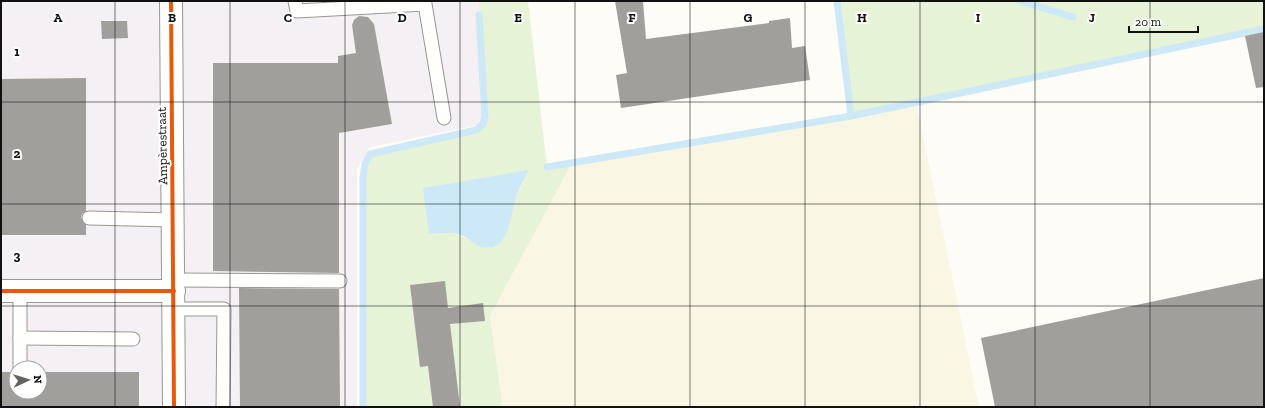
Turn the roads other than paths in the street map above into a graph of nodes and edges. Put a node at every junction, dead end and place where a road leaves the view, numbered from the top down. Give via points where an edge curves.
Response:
1 (171, 1) edge
2 (295, 1) edge
3 (444, 118) dead end
4 (89, 218) dead end
5 (173, 220) junction
6 (340, 281) dead end
7 (11, 291) edge
8 (174, 293) junction
9 (20, 338) junction
10 (133, 339) dead end
11 (20, 360) edge
12 (174, 407) edge
13 (223, 407) edge

1 - 5 street, Ampèrestraat
2 - 3 lane via 297,11 425,4
4 - 5 lane
5 - 8 street, Ampèrestraat
6 - 8 lane
7 - 8 street
7 - 9 lane
8 - 12 street, Ampèrestraat
8 - 13 lane via 224,309
9 - 10 lane
9 - 11 lane

